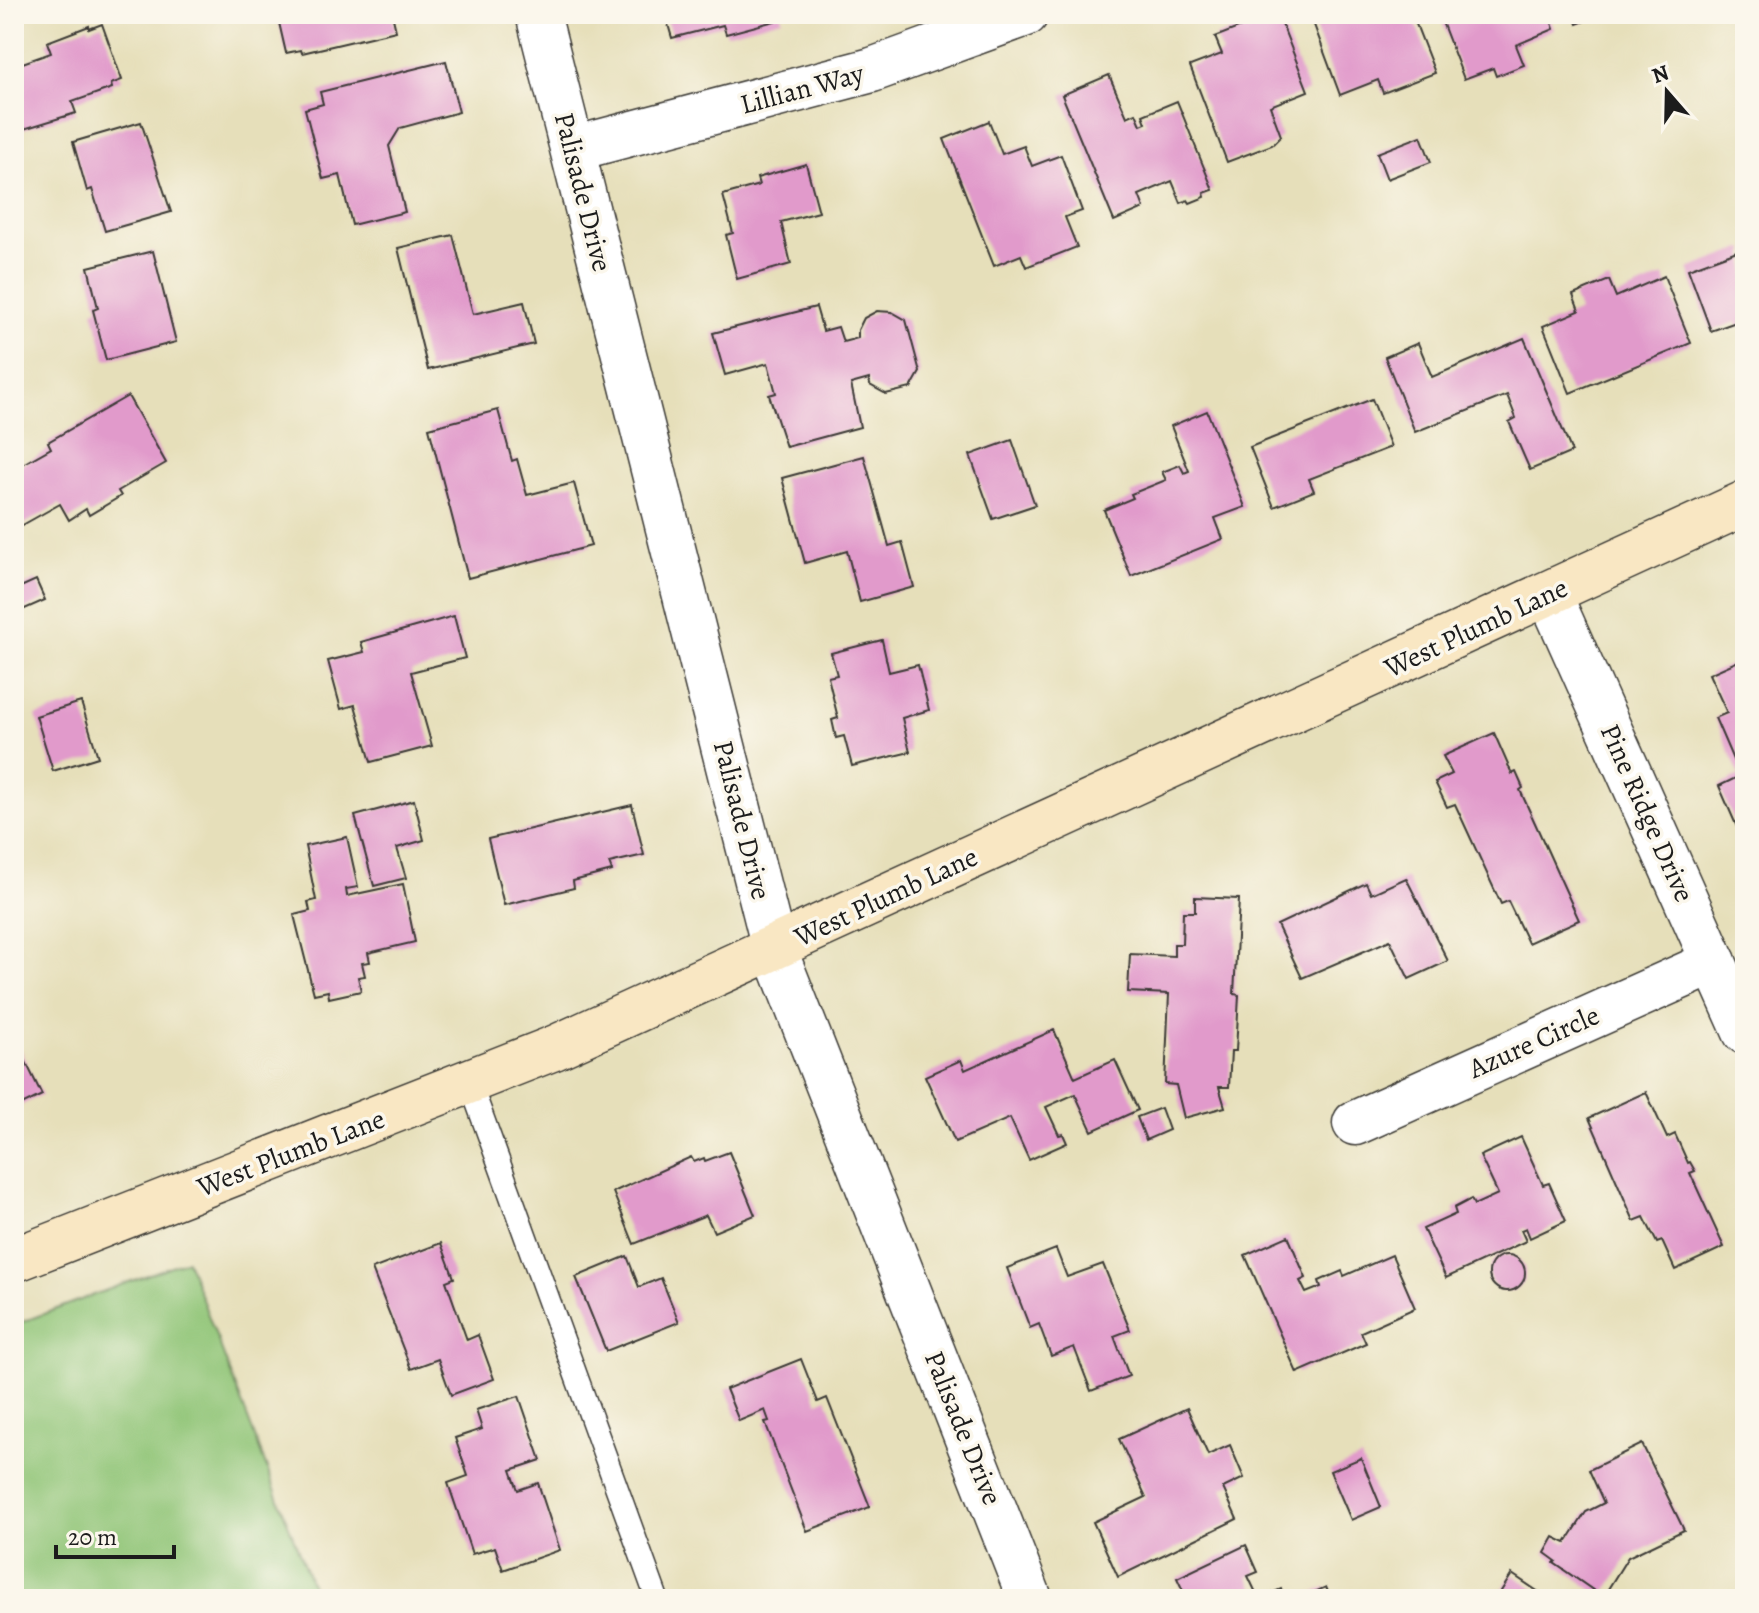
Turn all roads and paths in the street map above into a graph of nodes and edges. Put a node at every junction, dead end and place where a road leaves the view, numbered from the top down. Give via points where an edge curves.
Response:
1 (538, 14) edge
2 (1026, 14) edge
3 (573, 149) junction
4 (1745, 503) edge
5 (1549, 594) junction
6 (774, 948) junction
7 (1714, 962) junction
8 (1745, 1032) edge
9 (470, 1083) junction
10 (1355, 1123) dead end
11 (14, 1260) edge
12 (657, 1599) edge
13 (1030, 1599) edge

1 - 3 street, Palisade Drive
2 - 3 street, Lillian Way via 872,70
3 - 6 street, Palisade Drive
4 - 5 main road, West Plumb Lane
5 - 6 main road, West Plumb Lane
5 - 7 street, Pine Ridge Drive
6 - 9 main road, West Plumb Lane
6 - 13 street, Palisade Drive
7 - 8 street, Pine Ridge Drive
7 - 10 street, Azure Circle
9 - 11 main road, West Plumb Lane
9 - 12 lane

